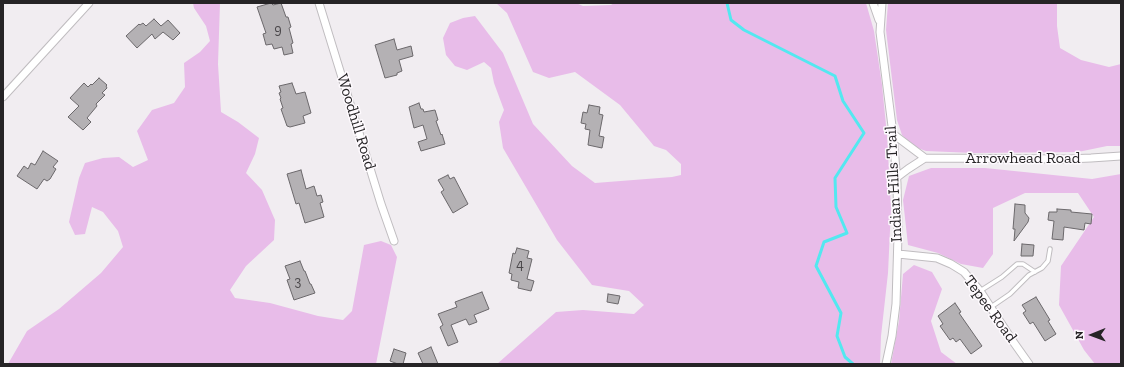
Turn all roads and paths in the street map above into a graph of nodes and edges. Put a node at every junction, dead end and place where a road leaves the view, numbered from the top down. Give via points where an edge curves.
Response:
1 (89, 3) edge
2 (319, 3) edge
3 (873, 3) edge
4 (882, 3) edge
5 (880, 21) junction
6 (3, 97) edge
7 (893, 134) junction
8 (1121, 156) edge
9 (925, 158) junction
10 (896, 178) junction
11 (394, 241) dead end
12 (1050, 249) dead end
13 (898, 254) junction
14 (1035, 272) junction
15 (980, 290) junction
16 (991, 307) junction
17 (886, 364) edge
18 (1029, 364) edge

1 - 6 street
2 - 11 street, Woodhill Road
3 - 5 street
4 - 5 street, Indian Hills Trail
5 - 7 street, Indian Hills Trail
7 - 9 street
7 - 10 street, Indian Hills Trail
8 - 9 street, Arrowhead Road via 1068,159
9 - 10 street
10 - 13 street, Indian Hills Trail
12 - 14 lane via 1048,261
13 - 15 street, Tepee Road via 944,260 964,272
13 - 17 street, Indian Hills Trail via 895,310
14 - 15 lane via 1023,264 1017,264 1002,277
14 - 16 lane
15 - 16 street, Tepee Road
16 - 18 street, Tepee Road

